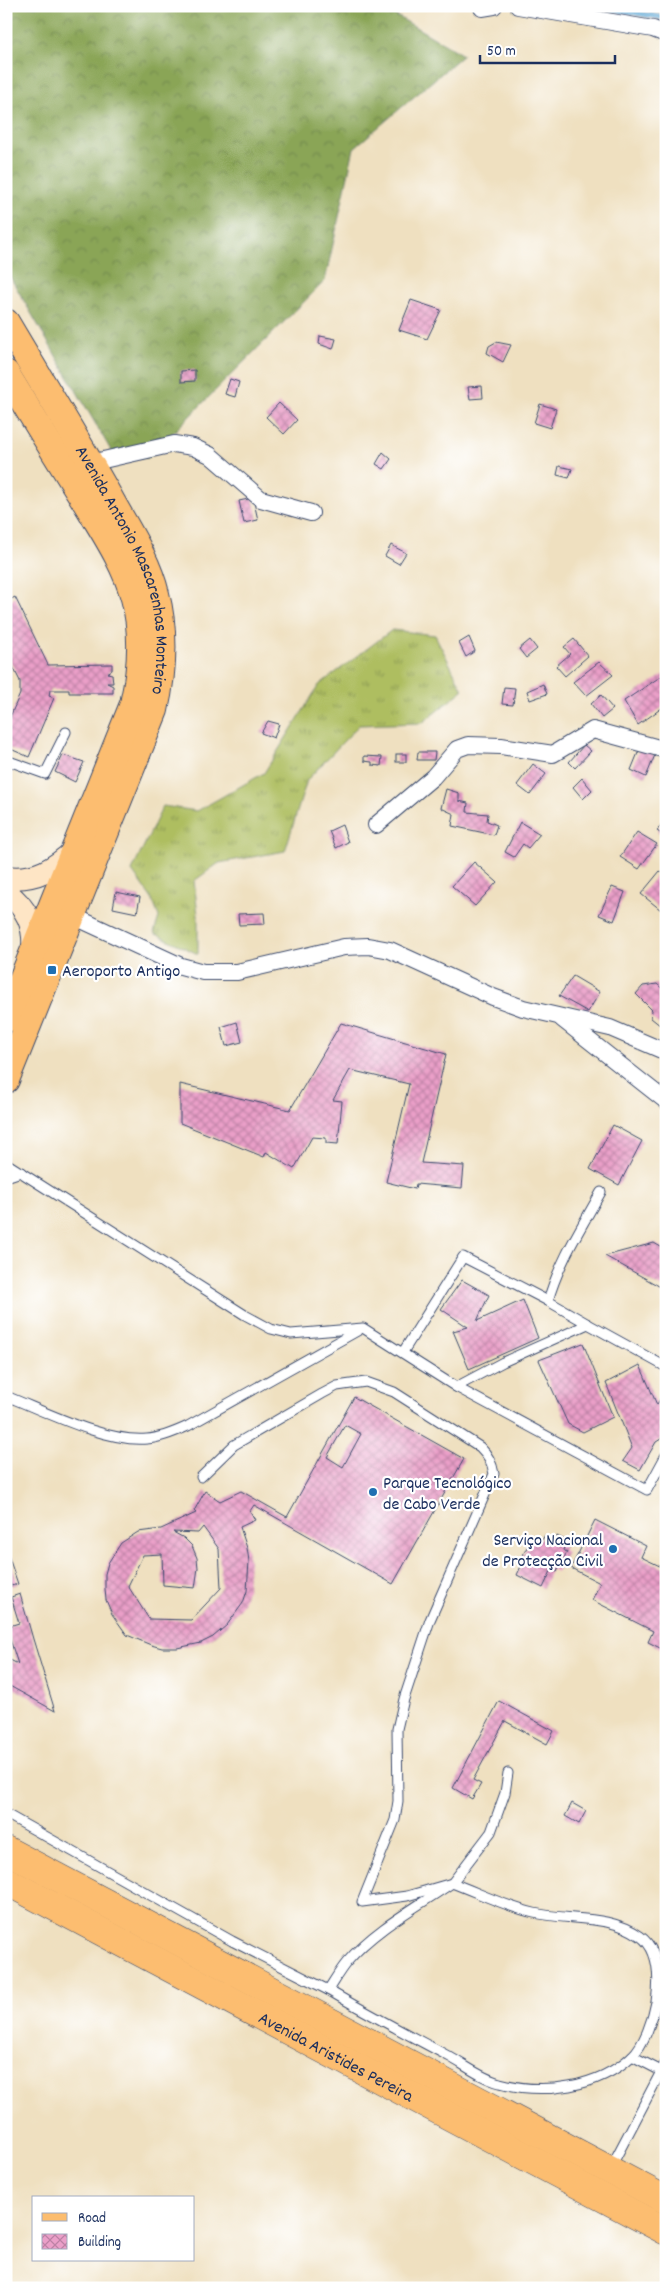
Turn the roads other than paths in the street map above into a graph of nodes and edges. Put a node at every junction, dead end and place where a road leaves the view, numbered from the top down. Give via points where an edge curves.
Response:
1 (518, 6) edge
2 (666, 34) edge
3 (6, 322) edge
4 (6, 373) edge
5 (90, 463) junction
6 (311, 513) dead end
7 (66, 732) dead end
8 (666, 750) edge
9 (6, 760) edge
10 (376, 825) dead end
11 (76, 848) junction
12 (6, 877) edge
13 (6, 892) edge
14 (73, 916) junction
15 (32, 955) junction
16 (558, 1016) junction
17 (6, 1019) edge
18 (666, 1052) edge
19 (6, 1080) edge
20 (666, 1101) edge
21 (6, 1163) edge
22 (21, 1172) junction
23 (6, 1177) edge
24 (600, 1192) dead end
25 (548, 1301) junction
26 (588, 1324) junction
27 (363, 1328) junction
28 (402, 1352) junction
29 (666, 1367) edge
30 (456, 1387) junction
31 (6, 1396) edge
32 (666, 1455) edge
33 (201, 1477) dead end
34 (508, 1774) dead end
35 (6, 1814) edge
36 (6, 1850) edge
37 (6, 1881) edge
38 (452, 1883) junction
39 (328, 1990) junction
40 (632, 2056) junction
41 (664, 2069) edge
42 (610, 2170) junction
43 (666, 2200) edge
44 (666, 2231) edge

1 - 2 street
3 - 5 main road, Avenida Antonio Mascarenhas Monteiro
4 - 11 main road, Avenida Antonio Mascarenhas Monteiro via 128,578 139,619 140,662 133,704
5 - 6 street via 174,444 193,447 210,455 261,499
5 - 14 main road, Avenida Antonio Mascarenhas Monteiro via 149,569 161,616 163,664 155,710
7 - 9 lane via 45,774
8 - 10 street via 593,730 553,754 468,745 457,749 433,778
11 - 12 main road via 59,864 39,875
11 - 15 main road, Avenida Antonio Mascarenhas Monteiro
13 - 15 main road via 19,902 33,926
14 - 16 street via 181,966 202,972 238,972 344,947 368,946 390,950 493,998
14 - 19 main road, Avenida Antonio Mascarenhas Monteiro
15 - 17 main road, Avenida Antonio Mascarenhas Monteiro
16 - 18 street via 610,1028
16 - 20 street
21 - 22 lane
22 - 23 lane
22 - 27 lane via 270,1329 291,1334
24 - 25 lane via 554,1278
25 - 26 lane
25 - 28 lane via 462,1257
26 - 29 lane
26 - 30 lane
27 - 28 lane
27 - 31 lane via 168,1435 146,1439 102,1433
28 - 30 lane
30 - 32 lane via 647,1490
33 - 38 lane via 234,1445 322,1394 337,1386 366,1382 394,1392 487,1454 494,1474 430,1620 404,1699 397,1729 398,1801 395,1820 362,1902 407,1896
34 - 38 lane via 491,1832
35 - 39 lane via 232,1941
36 - 42 highway, Avenida Aristides Pereira
37 - 44 highway, Avenida Aristides Pereira
38 - 39 lane via 366,1944 347,1962
38 - 40 lane via 534,1913 612,1923 642,1937 657,1965 658,1985 650,2023
39 - 40 lane via 498,2083 540,2088 585,2083 603,2076
40 - 41 lane
41 - 42 lane
42 - 43 highway, Avenida Aristides Pereira

